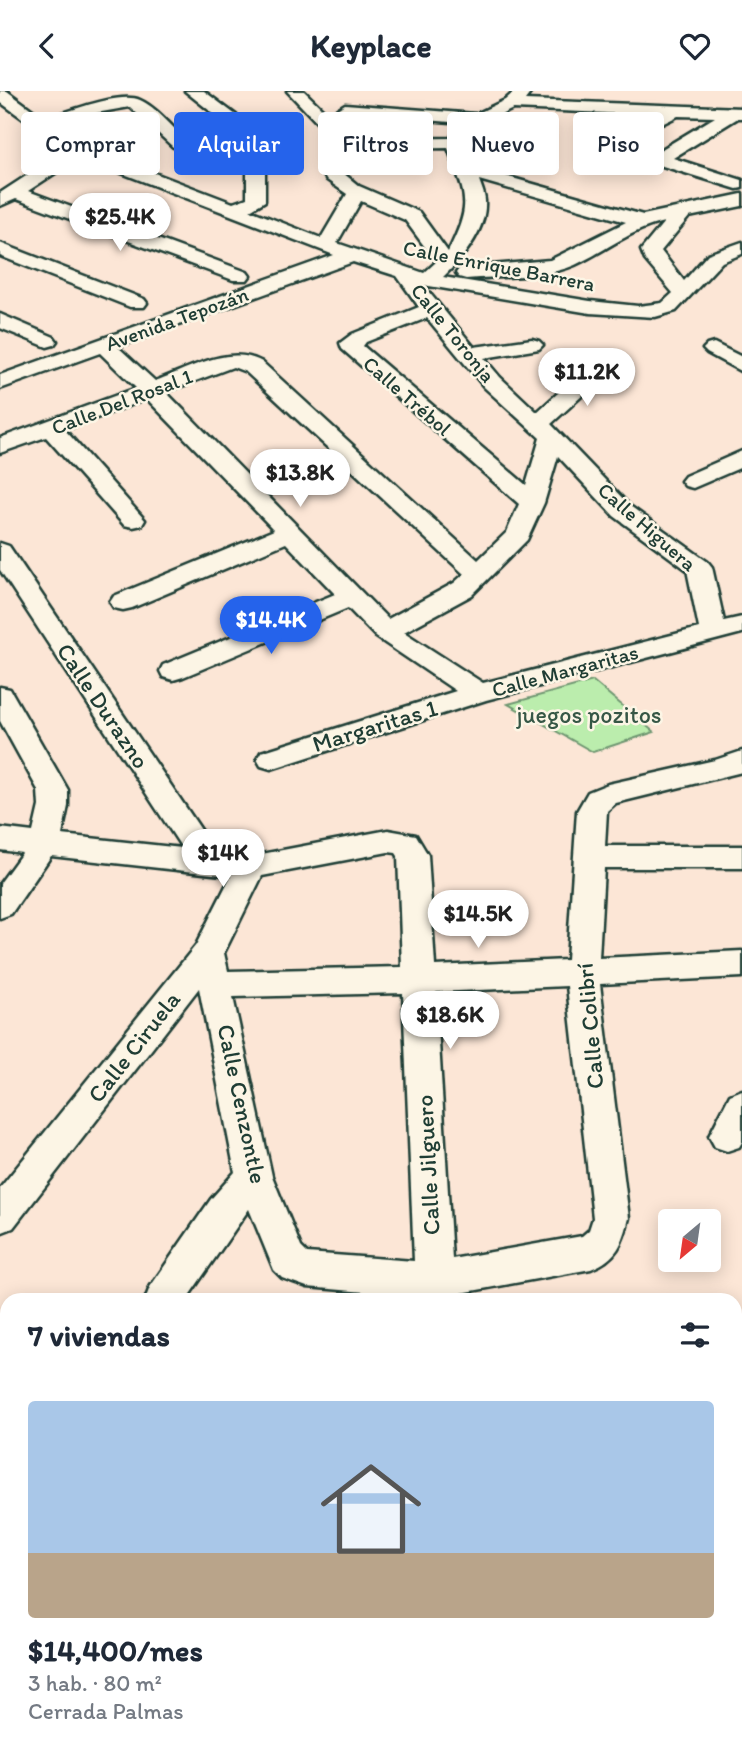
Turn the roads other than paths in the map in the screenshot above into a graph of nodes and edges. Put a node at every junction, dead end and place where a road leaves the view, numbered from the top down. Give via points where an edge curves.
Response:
1 (193, 91) edge
2 (295, 91) edge
3 (518, 98) edge
4 (3, 101) edge
5 (345, 109) dead end
6 (607, 109) junction
7 (674, 111) junction
8 (21, 112) edge
9 (84, 112) edge
10 (145, 112) edge
11 (491, 112) edge
12 (738, 113) edge
13 (318, 114) edge
14 (664, 116) edge
15 (447, 117) edge
16 (559, 122) edge
17 (160, 126) edge
18 (174, 138) edge
19 (40, 175) edge
20 (144, 175) edge
21 (333, 175) edge
22 (468, 175) edge
23 (481, 175) edge
24 (740, 188) edge
25 (358, 191) junction
26 (7, 197) edge
27 (233, 210) junction
28 (682, 213) junction
29 (643, 221) junction
30 (326, 246) junction
31 (742, 248) edge
32 (0, 249) edge
33 (353, 255) junction
34 (436, 272) junction
35 (405, 274) junction
36 (240, 276) dead end
37 (683, 292) junction
38 (137, 303) dead end
39 (431, 309) junction
40 (0, 320) edge
41 (47, 341) dead end
42 (104, 345) junction
43 (532, 345) dead end
44 (714, 349) dead end
45 (469, 354) junction
46 (608, 360) dead end
47 (742, 366) edge
48 (0, 382) edge
49 (152, 391) junction
50 (51, 429) junction
51 (544, 430) junction
52 (0, 446) edge
53 (742, 458) edge
54 (692, 481) dead end
55 (532, 503) junction
56 (133, 520) dead end
57 (291, 532) junction
58 (0, 551) edge
59 (480, 575) junction
60 (351, 597) junction
61 (123, 602) dead end
62 (742, 625) edge
63 (385, 631) junction
64 (713, 632) junction
65 (173, 671) dead end
66 (479, 693) junction
67 (0, 697) edge
68 (271, 759) dead end
69 (742, 761) edge
70 (0, 839) edge
71 (44, 844) junction
72 (589, 857) junction
73 (742, 857) edge
74 (206, 861) junction
75 (251, 867) junction
76 (0, 906) edge
77 (742, 964) edge
78 (212, 968) junction
79 (582, 971) junction
80 (419, 980) junction
81 (742, 1105) edge
82 (727, 1136) dead end
83 (254, 1176) junction
84 (0, 1216) edge
85 (605, 1240) joint
86 (440, 1285) edge
87 (169, 1293) edge

1 - 27 street via 242,128 256,151 263,199
2 - 13 street
3 - 6 street
3 - 11 street
4 - 8 street, Calle Enrique Barrera
5 - 15 street
6 - 7 street
6 - 16 street
7 - 12 street
7 - 14 street
9 - 10 street via 131,102
12 - 24 street via 662,160
17 - 18 street
19 - 26 street
20 - 27 street, Calle Enrique Barrera
21 - 25 street
22 - 34 street via 476,202 469,229 456,255
23 - 29 street
24 - 28 street via 711,207
25 - 30 street
25 - 34 street via 419,223
26 - 36 street
27 - 30 street, Calle Enrique Barrera
28 - 29 street
28 - 37 street via 652,256
29 - 34 street via 552,265 517,271
30 - 33 street, Calle Enrique Barrera
31 - 37 street, Calle Enrique Barrera via 715,258
32 - 38 street
33 - 35 street, Calle Enrique Barrera
33 - 42 street, Avenida Tepozán
34 - 35 street, Calle Enrique Barrera
34 - 37 street, Calle Enrique Barrera via 590,307 638,312 669,307
35 - 39 street, Calle Toronja
39 - 45 street, Calle Toronja
39 - 55 street, Calle Trébol via 359,338 351,343 353,349
40 - 41 street
42 - 48 street, Avenida Tepozán
42 - 49 street, Calle Margaritas
43 - 45 street
44 - 47 street
45 - 51 street, Calle Toronja
46 - 51 street
49 - 50 street, Calle Del Rosal 1
49 - 57 street, Calle Margaritas
49 - 59 street, Calle Del Rosal 1 via 230,361 244,361
50 - 52 street, Calle Del Rosal 1
50 - 56 street
51 - 55 street
51 - 64 street, Calle Higuera via 622,511 699,567
53 - 54 street
55 - 59 street via 518,535
57 - 60 street, Calle Margaritas
57 - 61 street
58 - 74 street, Calle Durazno
59 - 63 street
60 - 63 street, Calle Margaritas
60 - 65 street
62 - 64 street, Calle Margaritas
63 - 66 street, Calle Margaritas
64 - 66 street, Calle Margaritas
66 - 68 street, Margaritas 1
67 - 71 street via 53,790 54,817
69 - 72 street, Calle Colibrí via 598,799 592,811
70 - 71 street
71 - 74 street
71 - 76 street
72 - 73 street
72 - 79 street, Calle Colibrí
74 - 75 street
75 - 78 street, Calle Ciruela
75 - 80 street, Calle Jilguero via 388,841 405,843 414,855
77 - 79 street
78 - 80 street
78 - 83 street, Calle Cenzontle
78 - 84 street, Calle Ciruela
79 - 80 street
79 - 85 street, Calle Colibrí via 611,1218
80 - 86 street, Calle Jilguero
81 - 82 street
83 - 86 street, Calle Cenzontle via 295,1266
83 - 87 street via 224,1211
85 - 86 street, Calle Cenzontle via 591,1252

